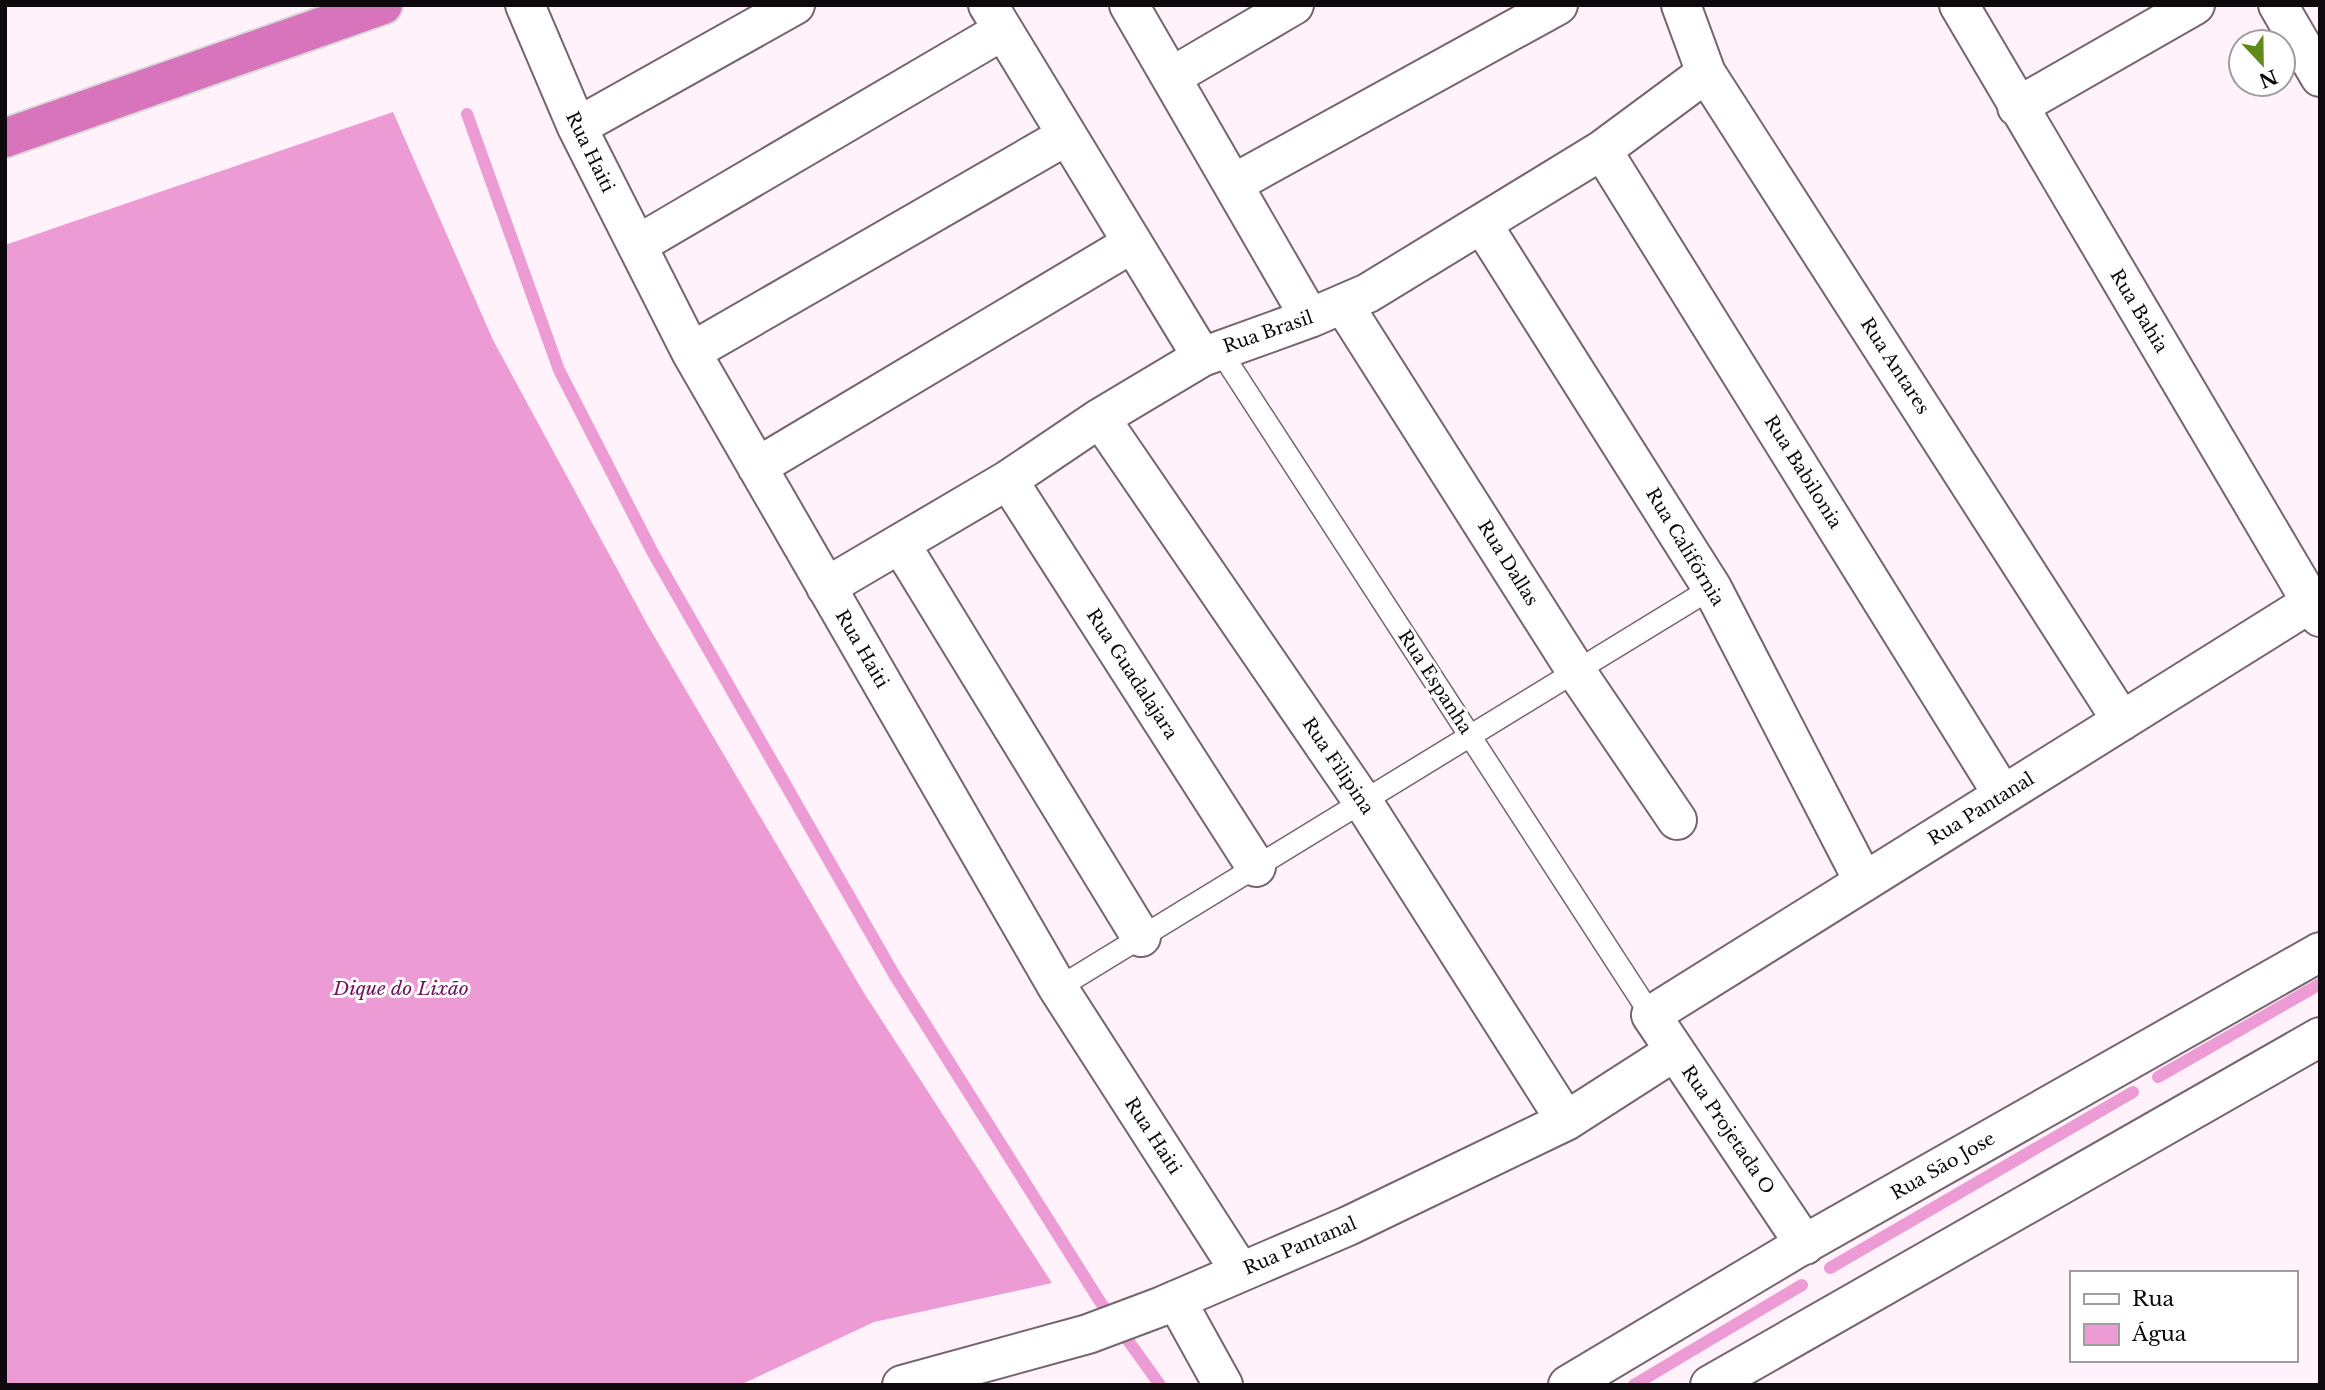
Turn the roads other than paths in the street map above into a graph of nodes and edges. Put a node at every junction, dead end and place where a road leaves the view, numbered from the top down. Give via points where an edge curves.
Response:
1 (383, 5) edge
2 (524, 5) edge
3 (795, 5) edge
4 (1129, 5) edge
5 (1294, 5) edge
6 (1558, 5) edge
7 (1681, 5) edge
8 (1959, 5) edge
9 (2195, 5) edge
10 (2278, 5) edge
11 (995, 18) edge
12 (1706, 73) junction
13 (1171, 77) junction
14 (2320, 78) edge
15 (2017, 107) junction
16 (577, 127) junction
17 (1066, 136) junction
18 (5, 138) edge
19 (1602, 150) junction
20 (1233, 184) junction
21 (1482, 224) junction
22 (1131, 244) junction
23 (637, 245) junction
24 (1327, 311) junction
25 (691, 352) junction
26 (1210, 353) junction
27 (1100, 418) junction
28 (757, 467) junction
29 (1008, 480) junction
30 (901, 545) junction
31 (826, 587) junction
32 (1712, 588) junction
33 (2316, 609) edge
34 (1576, 671) junction
35 (2122, 721) junction
36 (1470, 736) junction
37 (2003, 794) junction
38 (1363, 802) junction
39 (1677, 820) dead end
40 (1256, 867) junction
41 (1864, 882) junction
42 (1141, 937) junction
43 (2320, 952) edge
44 (1058, 988) junction
45 (1651, 1015) junction
46 (2320, 1037) edge
47 (1675, 1051) junction
48 (1566, 1121) junction
49 (1805, 1245) junction
50 (1240, 1271) junction
51 (1168, 1304) junction
52 (902, 1385) edge
53 (1223, 1385) edge
54 (1567, 1385) edge
55 (1710, 1385) edge

1 - 18 highway
2 - 16 street, Rua Haiti
3 - 16 street
4 - 13 street, Rua Dallas
5 - 13 street
6 - 20 street
7 - 12 street, Rua Antares
8 - 15 street, Rua Bahia
9 - 15 street
10 - 14 street
11 - 17 street
11 - 23 street
12 - 19 street, Rua Brasil
12 - 35 street, Rua Antares
13 - 20 street, Rua Dallas
15 - 33 street, Rua Bahia
16 - 23 street, Rua Haiti
17 - 22 street
17 - 25 street
19 - 21 street, Rua Brasil
19 - 37 street, Rua Babilonia
20 - 24 street, Rua Dallas
21 - 24 street, Rua Brasil
21 - 32 street, Rua Califórnia
22 - 26 street
22 - 28 street
23 - 25 street, Rua Haiti
24 - 26 street, Rua Brasil
24 - 34 street, Rua Dallas
25 - 28 street, Rua Haiti
26 - 27 street, Rua Brasil
26 - 36 lane, Rua Espanha
27 - 29 street, Rua Brasil
27 - 38 street, Rua Filipina
28 - 31 street, Rua Haiti
29 - 30 street, Rua Brasil
29 - 40 street, Rua Guadalajara
30 - 31 street, Rua Brasil
30 - 42 street
31 - 44 street, Rua Haiti
32 - 34 lane
32 - 41 street, Rua Califórnia
33 - 35 street, Rua Pantanal
34 - 36 lane
34 - 39 street, Rua Dallas
35 - 37 street, Rua Pantanal
36 - 38 lane
36 - 45 lane, Rua Espanha
37 - 41 street, Rua Pantanal
38 - 40 lane
38 - 48 street, Rua Filipina
40 - 42 lane
41 - 45 street, Rua Pantanal
42 - 44 lane
43 - 49 street, Rua Sāo Jose
44 - 50 street, Rua Haiti
45 - 47 street, Rua Projetada O
46 - 55 street
47 - 48 street, Rua Pantanal
47 - 49 street, Rua Projetada O
48 - 50 street, Rua Pantanal via 1348,1226
49 - 54 street, Rua Sāo Jose
50 - 51 street, Rua Pantanal
51 - 52 street, Rua Pantanal via 1088,1334
51 - 53 street

